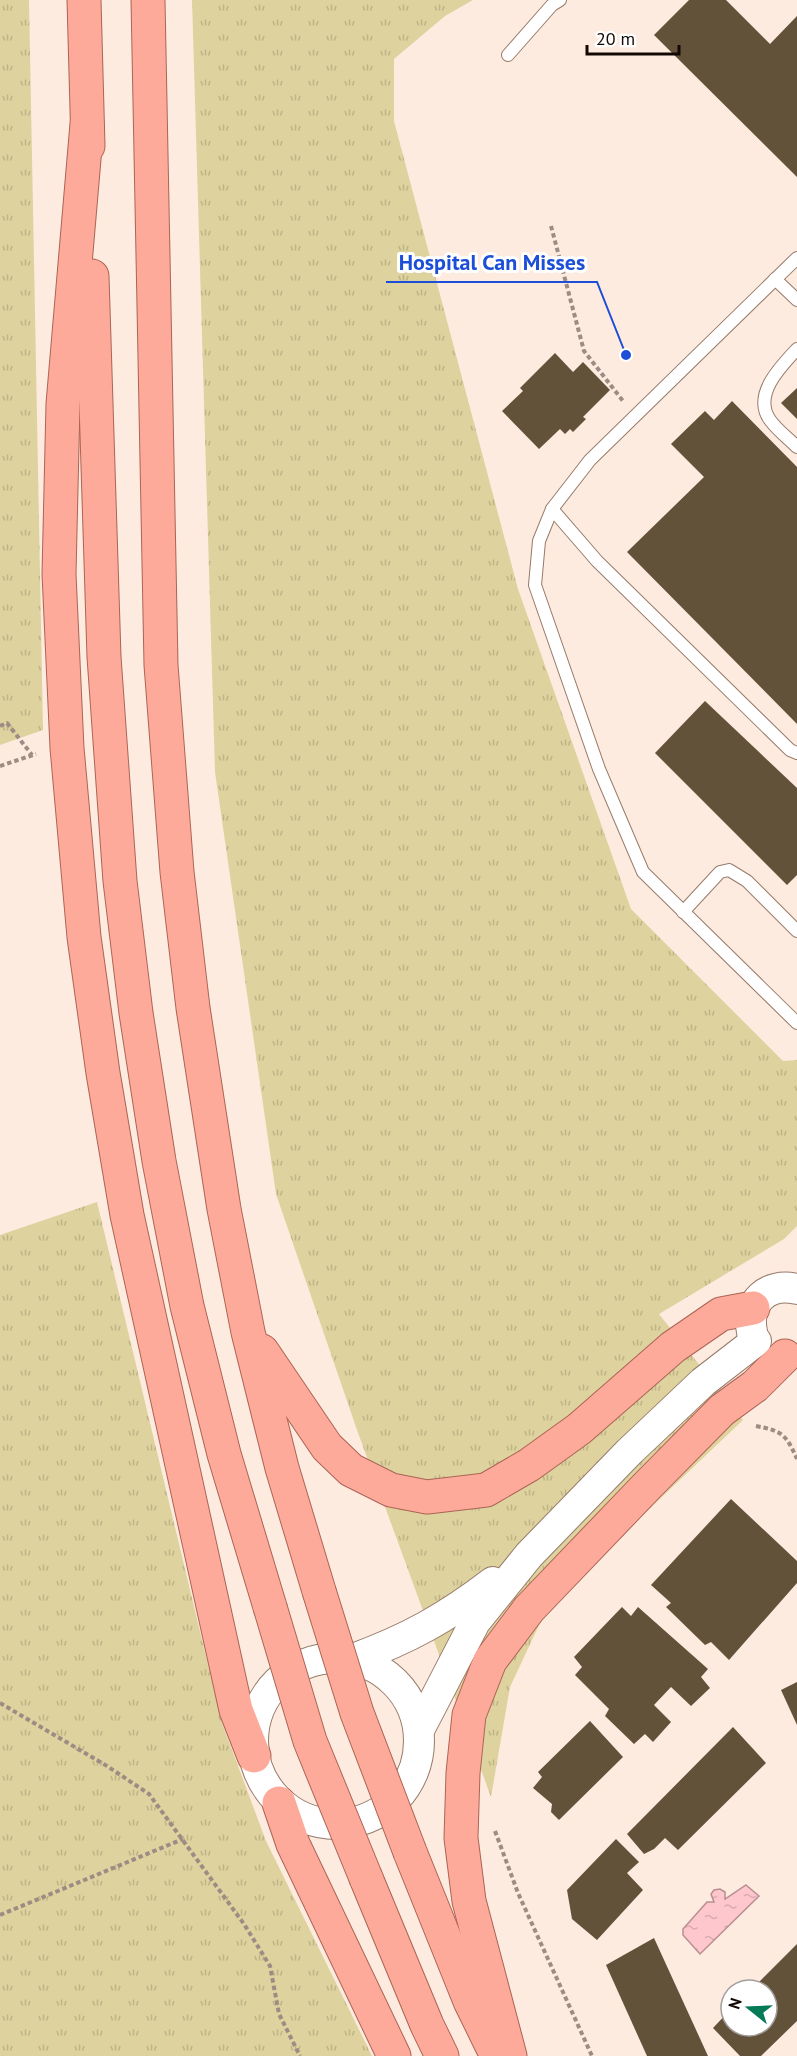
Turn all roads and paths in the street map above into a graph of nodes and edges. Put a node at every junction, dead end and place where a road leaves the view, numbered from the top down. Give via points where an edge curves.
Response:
1 (84, 0) edge
2 (148, 0) edge
3 (560, 0) edge
4 (508, 55) dead end
5 (87, 124) junction
6 (551, 226) dead end
7 (797, 258) edge
8 (775, 279) junction
9 (797, 300) edge
10 (797, 349) edge
11 (635, 415) junction
12 (797, 447) edge
13 (552, 509) junction
14 (0, 726) edge
15 (797, 753) edge
16 (0, 766) edge
17 (683, 912) junction
18 (797, 931) edge
19 (797, 1023) edge
20 (794, 1284) edge
21 (753, 1308) junction
22 (249, 1332) junction
23 (756, 1341) junction
24 (791, 1355) edge
25 (748, 1426) dead end
26 (797, 1459) edge
27 (529, 1555) junction
28 (352, 1659) junction
29 (0, 1704) edge
30 (419, 1730) junction
31 (254, 1756) junction
32 (279, 1803) junction
33 (494, 1825) dead end
34 (183, 1839) junction
35 (0, 1915) edge
36 (300, 2056) edge
37 (394, 2056) edge
38 (442, 2056) edge
39 (497, 2056) edge
40 (510, 2056) edge
41 (592, 2056) edge

1 - 5 highway
2 - 22 highway via 161,665 177,872 193,1008 224,1209
3 - 4 lane
5 - 31 highway via 63,404 59,574 67,748 84,937 127,1215 236,1710
5 - 38 highway, bridge via 105,657 121,892 159,1161 187,1306 224,1454 310,1741
6 - 11 path via 584,351
7 - 8 lane
8 - 9 lane
8 - 11 lane
10 - 12 lane via 769,383 764,401 769,418
11 - 13 lane via 590,460
13 - 15 lane via 597,561
13 - 17 lane via 539,541 535,585 599,769 643,872
14 - 16 path via 7,723 32,755
17 - 18 lane via 720,873 729,870 747,881
17 - 19 lane
20 - 21 street via 766,1292
21 - 22 highway via 721,1314 673,1347 579,1429 486,1490 427,1497 391,1490 351,1470 327,1447
21 - 23 street via 751,1331
22 - 39 highway, bridge via 282,1468 357,1713 470,2001
23 - 24 street via 774,1355
23 - 27 street via 703,1382
24 - 40 highway via 722,1410 646,1487 529,1609 490,1661 470,1715 460,1838 469,1901
25 - 26 path via 778,1430
27 - 28 street via 463,1606 419,1632
27 - 30 street via 475,1622
28 - 30 street via 388,1676 408,1699
28 - 31 street via 324,1659 300,1666 278,1681 262,1703 253,1729
29 - 34 path via 149,1794
30 - 32 street via 418,1760 404,1790 372,1817 339,1826 304,1819
31 - 32 street via 262,1781
32 - 37 highway via 292,1844
33 - 41 path via 518,1893
34 - 35 path
34 - 36 path via 270,1966 279,2014

